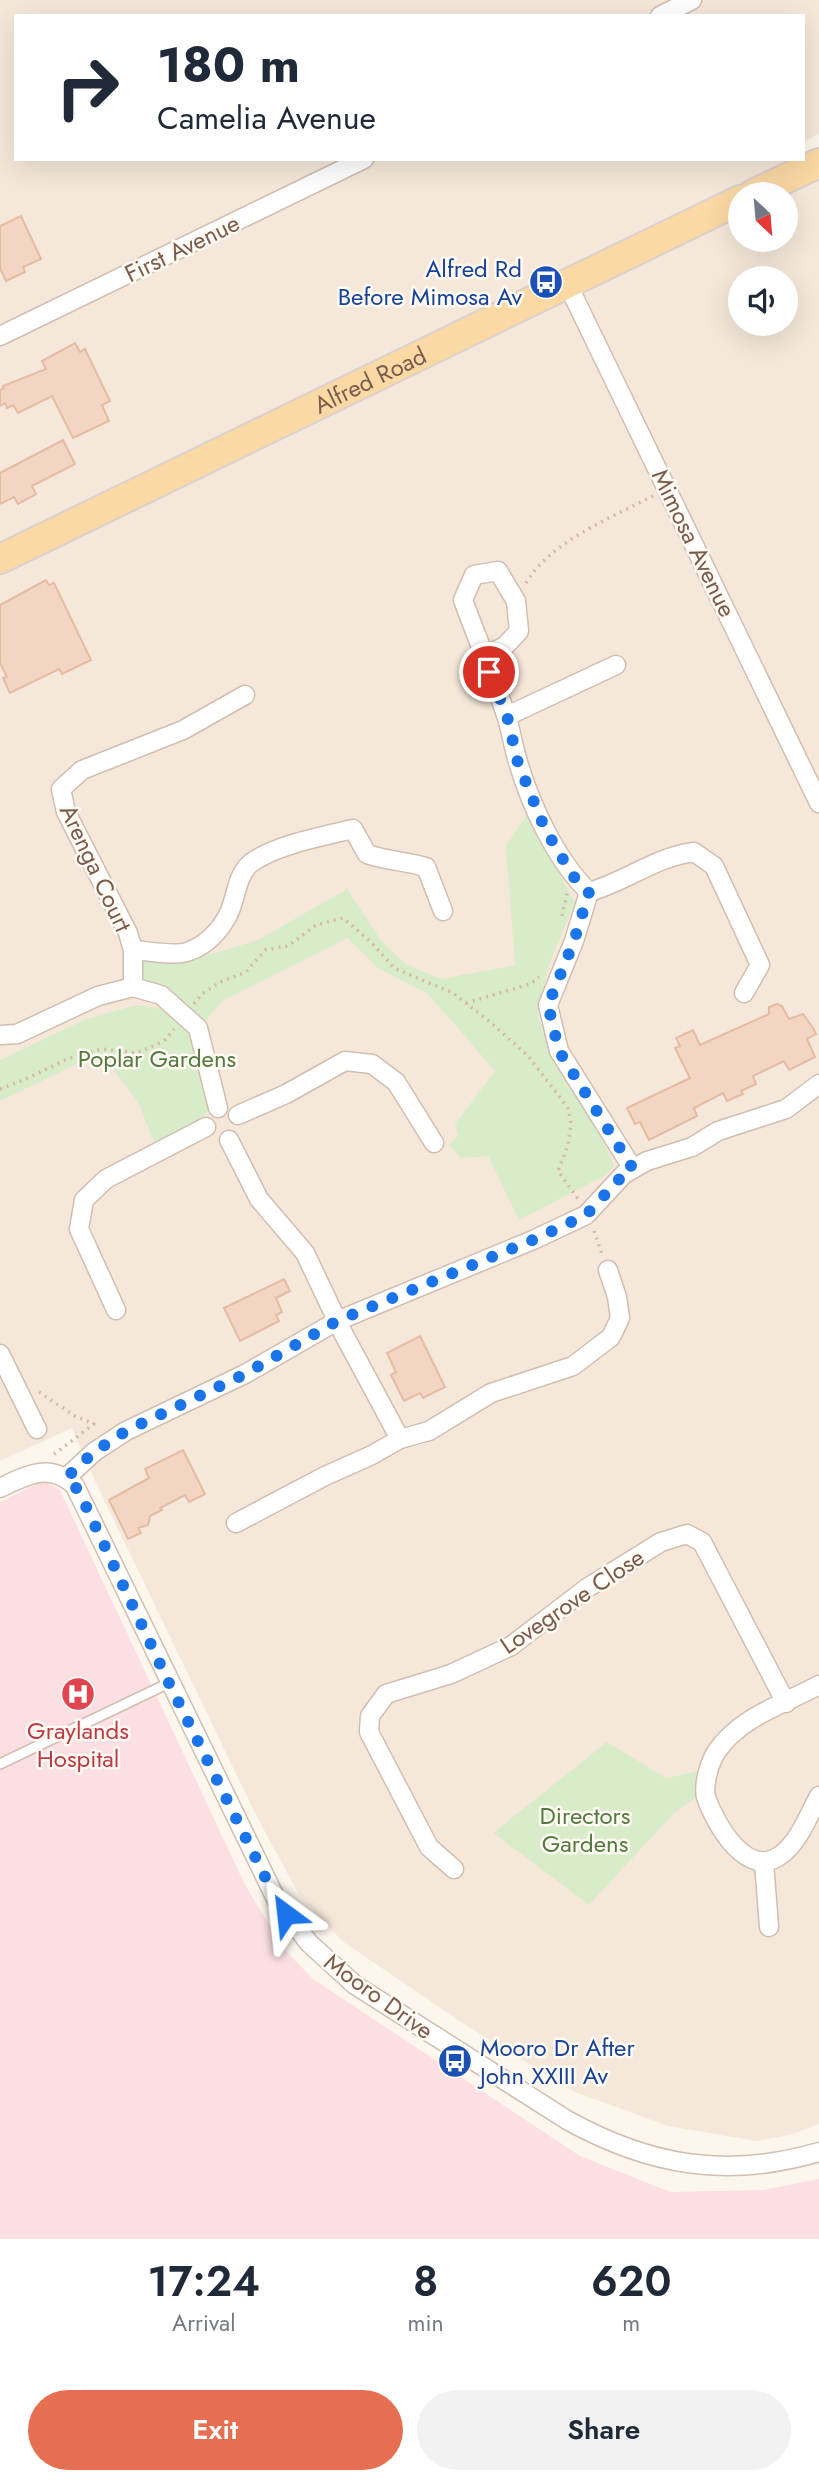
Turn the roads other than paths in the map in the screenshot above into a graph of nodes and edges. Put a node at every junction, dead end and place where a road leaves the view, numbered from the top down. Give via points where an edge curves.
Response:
1 (692, 0) edge
2 (664, 14) edge
3 (360, 161) edge
4 (819, 163) edge
5 (779, 182) edge
6 (728, 206) edge
7 (567, 283) junction
8 (0, 336) edge
9 (0, 559) edge
10 (484, 657) junction
11 (616, 665) dead end
12 (245, 695) dead end
13 (507, 716) junction
14 (813, 776) edge
15 (819, 803) edge
16 (589, 892) junction
17 (443, 911) dead end
18 (133, 950) junction
19 (133, 987) junction
20 (744, 993) dead end
21 (0, 1035) edge
22 (819, 1084) edge
23 (218, 1108) junction
24 (238, 1115) junction
25 (206, 1127) junction
26 (229, 1140) junction
27 (434, 1143) dead end
28 (633, 1169) junction
29 (608, 1270) road end
30 (116, 1310) dead end
31 (337, 1321) junction
32 (0, 1354) edge
33 (37, 1429) dead end
34 (400, 1439) junction
35 (66, 1478) junction
36 (0, 1488) edge
37 (236, 1523) dead end
38 (169, 1683) junction
39 (819, 1685) edge
40 (786, 1703) junction
41 (0, 1765) edge
42 (819, 1796) edge
43 (764, 1862) junction
44 (454, 1869) dead end
45 (769, 1927) dead end
46 (819, 2152) edge

1 - 2 street
3 - 8 street, First Avenue
4 - 5 main road
6 - 7 main road, Alfred Road
7 - 9 main road, Alfred Road
7 - 14 street, Mimosa Avenue
10 - 10 street via 463,600 474,575 498,571 516,601 519,631 505,646
10 - 13 street
11 - 13 street
12 - 18 street, Arenga Court via 183,730 82,770 61,789 66,812
13 - 16 street via 518,763 540,818 573,876
14 - 15 street, Mimosa Avenue
16 - 20 street via 673,855 694,852 714,866 760,965
16 - 28 street via 548,1005 559,1051
17 - 18 street via 426,867 367,854 353,829 291,844 250,864 224,923 209,939 186,952
18 - 19 street, Arenga Court
19 - 21 street via 98,996 17,1034
19 - 23 street via 161,995 198,1028
22 - 28 street via 786,1109 718,1131 692,1147
23 - 24 street via 230,1108
23 - 25 street via 209,1115
24 - 26 street via 240,1127
24 - 27 street via 345,1061 372,1064 396,1082
25 - 26 street via 218,1140
25 - 30 street via 106,1179 85,1200 79,1229
26 - 31 street via 259,1199 305,1253
28 - 31 street via 586,1215
29 - 34 street via 620,1318 611,1337 573,1366 491,1393 429,1431
31 - 34 street
31 - 35 street via 245,1374 126,1431
32 - 33 street
34 - 37 street
35 - 36 street via 36,1473
35 - 38 street, Mooro Drive via 82,1498
38 - 41 lane
38 - 46 street, Mooro Drive via 278,1903 309,1943 355,1985 567,2120 620,2146 687,2165 723,2168 767,2165
39 - 40 street
40 - 43 street via 743,1724 716,1752 705,1783 706,1795 728,1840 750,1859
40 - 44 street, Lovegrove Close via 702,1542 687,1534 662,1542 587,1588 511,1646 451,1674 386,1694 370,1716 369,1732 429,1847
42 - 43 street via 795,1842 780,1856
43 - 45 street

